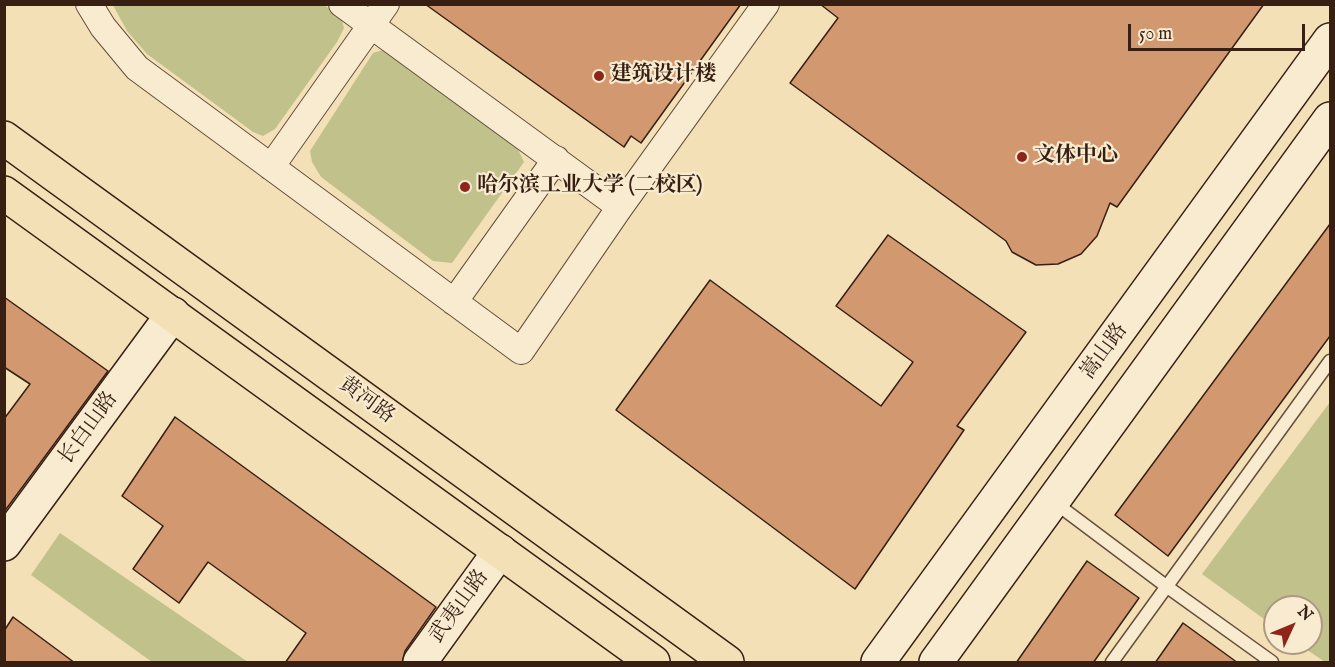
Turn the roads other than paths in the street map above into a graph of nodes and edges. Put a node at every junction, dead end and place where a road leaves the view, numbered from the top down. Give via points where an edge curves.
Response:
1 (89, 4) edge
2 (342, 4) edge
3 (386, 4) edge
4 (766, 4) edge
5 (371, 26) junction
6 (1330, 40) edge
7 (1330, 119) edge
8 (4, 138) edge
9 (555, 159) junction
10 (271, 167) junction
11 (4, 193) edge
12 (620, 207) junction
13 (454, 302) junction
14 (173, 314) junction
15 (1330, 361) edge
16 (1053, 501) junction
17 (4, 544) edge
18 (500, 551) junction
19 (1167, 586) junction
20 (420, 663) edge
21 (653, 663) edge
22 (727, 663) edge
23 (878, 663) edge
24 (936, 663) edge
25 (1112, 663) edge
26 (1272, 663) edge

1 - 10 street via 136,68
2 - 5 street
3 - 5 street
4 - 12 street
5 - 9 street
5 - 10 street
6 - 23 main road, 嵩山路
7 - 16 main road
8 - 22 main road, 黄河路
9 - 12 street
9 - 13 street
10 - 13 street
11 - 14 main road, 黄河路
12 - 13 street via 521,351
14 - 17 main road, 长白山路
14 - 18 main road, 黄河路
15 - 19 lane
16 - 19 lane
16 - 24 main road
18 - 20 main road, 武夷山路
18 - 21 main road, 黄河路
19 - 25 lane
19 - 26 lane

